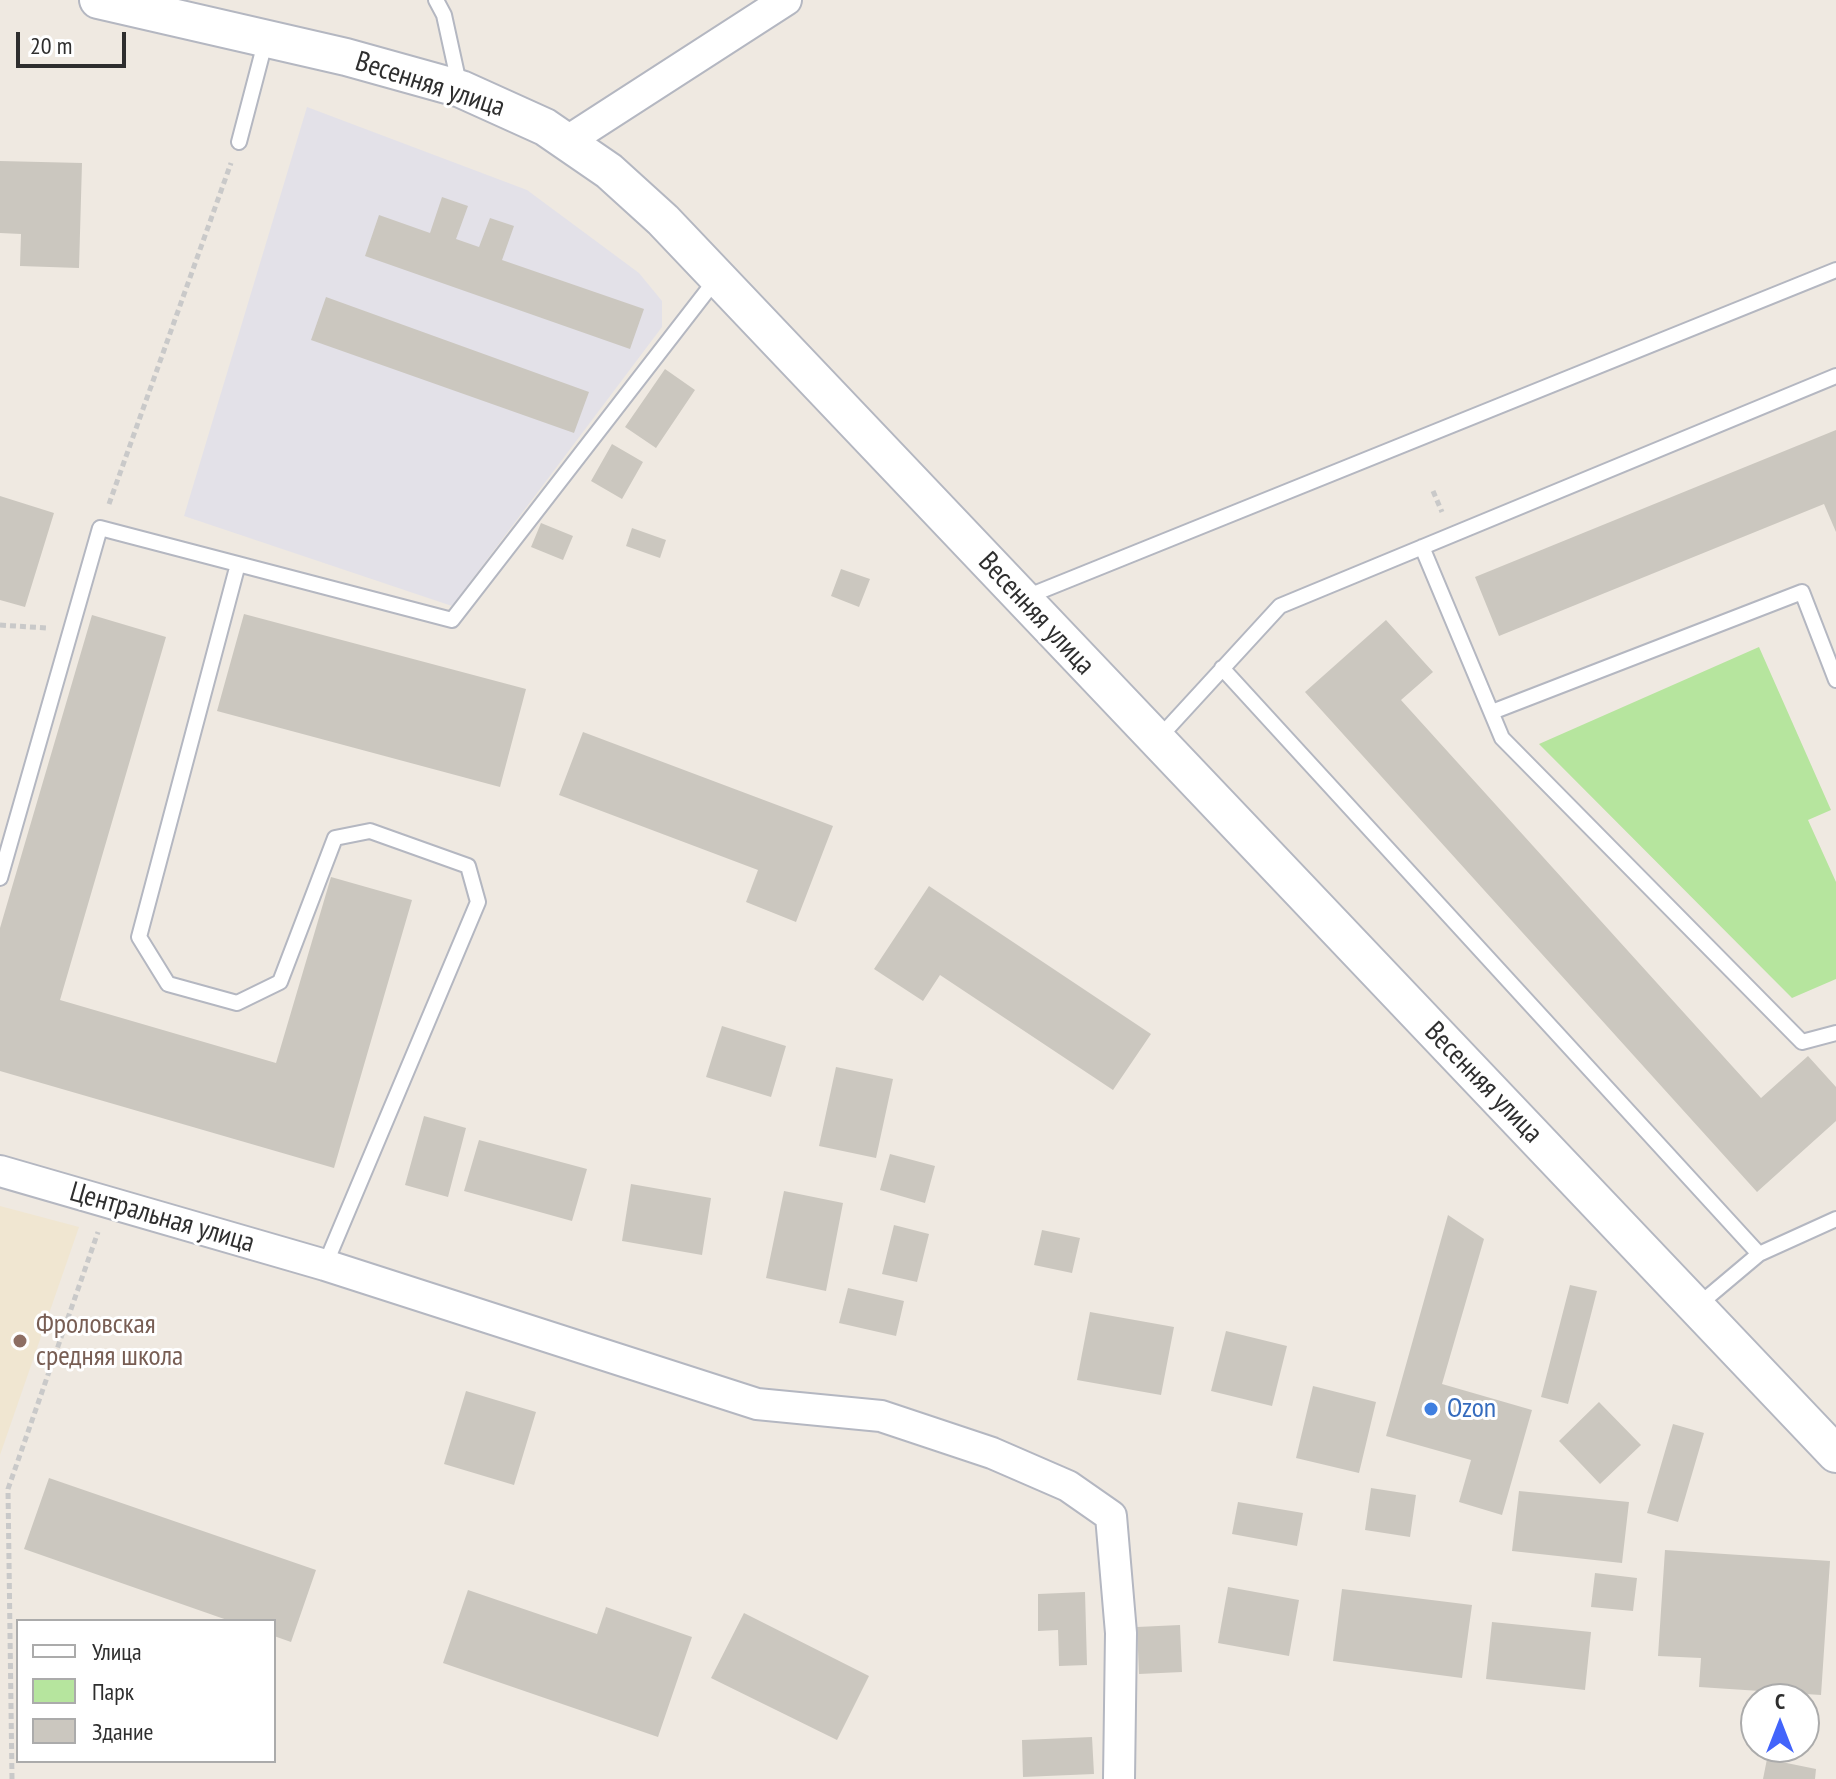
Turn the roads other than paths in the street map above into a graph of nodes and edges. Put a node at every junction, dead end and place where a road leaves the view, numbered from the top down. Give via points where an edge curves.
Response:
1 (98, 0) edge
2 (436, 0) edge
3 (786, 0) edge
4 (266, 39) junction
5 (461, 89) junction
6 (239, 142) road end
7 (566, 142) junction
8 (1836, 270) edge
9 (717, 277) junction
10 (1836, 376) edge
11 (1422, 547) junction
12 (238, 564) junction
13 (1022, 599) junction
14 (1222, 668) junction
15 (1836, 680) edge
16 (1492, 712) junction
17 (1156, 741) junction
18 (0, 878) edge
19 (1836, 1033) edge
20 (0, 1171) edge
21 (1836, 1219) edge
22 (1759, 1254) junction
23 (325, 1265) junction
24 (1696, 1307) junction
25 (1836, 1454) edge
26 (1119, 1779) edge

1 - 4 street, Весенняя улица
2 - 5 lane
3 - 7 street
4 - 5 street, Весенняя улица
4 - 6 lane
5 - 7 street, Весенняя улица
7 - 9 street, Весенняя улица via 620,181
8 - 13 lane
9 - 12 lane via 452,620
9 - 13 street, Весенняя улица
10 - 11 lane
11 - 14 lane via 1280,606
11 - 16 lane
12 - 18 lane via 100,528
12 - 23 lane via 139,937 168,984 237,1003 280,982 335,838 370,831 468,866 478,902
13 - 17 street, Весенняя улица
14 - 17 lane
14 - 22 lane
15 - 16 lane via 1802,592
16 - 19 lane via 1502,738 1802,1042
17 - 24 street, Весенняя улица
20 - 23 street, Центральная улица
21 - 22 lane
22 - 24 lane
23 - 26 street, Центральная улица via 757,1404 881,1416 992,1453 1068,1486 1111,1516 1121,1633
24 - 25 street, Весенняя улица

